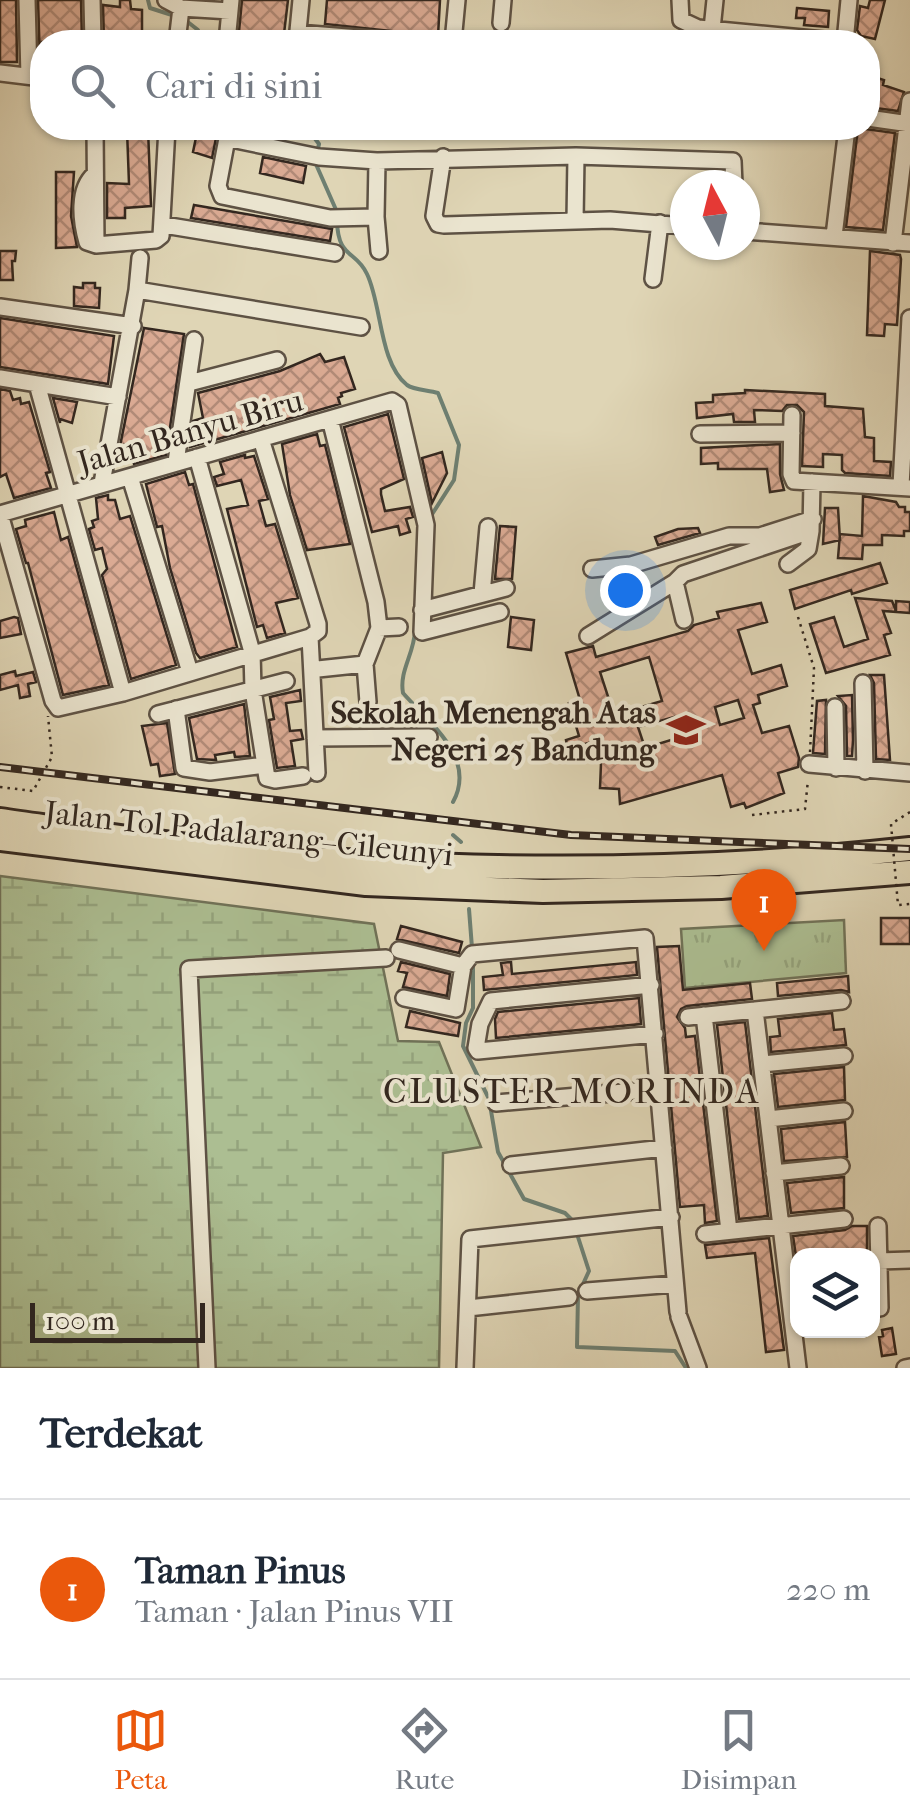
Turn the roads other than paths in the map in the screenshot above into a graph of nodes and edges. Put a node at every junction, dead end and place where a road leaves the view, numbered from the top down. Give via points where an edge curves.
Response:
1 (27, 0) edge
2 (92, 0) edge
3 (301, 0) edge
4 (457, 0) edge
5 (503, 0) edge
6 (680, 0) edge
7 (715, 0) edge
8 (849, 0) edge
9 (231, 5) edge
10 (177, 18) edge
11 (501, 23) dead end
12 (31, 30) edge
13 (93, 30) edge
14 (229, 30) edge
15 (298, 30) edge
16 (455, 30) edge
17 (712, 30) joint
18 (846, 30) edge
19 (0, 73) edge
20 (30, 76) edge
21 (910, 101) edge
22 (880, 120) edge
23 (908, 124) edge
24 (95, 140) edge
25 (167, 140) edge
26 (226, 140) edge
27 (253, 140) edge
28 (846, 140) edge
29 (576, 156) junction
30 (443, 157) junction
31 (377, 161) junction
32 (733, 170) edge
33 (376, 217) junction
34 (575, 221) junction
35 (660, 223) junction
36 (670, 224) edge
37 (164, 225) junction
38 (760, 232) edge
39 (834, 236) junction
40 (902, 243) edge
41 (380, 251) dead end
42 (335, 253) dead end
43 (140, 258) dead end
44 (653, 279) dead end
45 (137, 290) junction
46 (0, 307) edge
47 (910, 318) edge
48 (132, 326) junction
49 (362, 327) dead end
50 (194, 340) dead end
51 (910, 345) edge
52 (277, 360) dead end
53 (0, 378) edge
54 (189, 383) junction
55 (36, 384) junction
56 (118, 397) junction
57 (792, 415) dead end
58 (330, 419) junction
59 (792, 433) junction
60 (700, 434) dead end
61 (261, 439) junction
62 (196, 457) junction
63 (176, 462) junction
64 (130, 477) junction
65 (812, 482) junction
66 (102, 483) junction
67 (906, 487) edge
68 (66, 496) junction
69 (0, 514) edge
70 (812, 525) junction
71 (488, 527) dead end
72 (788, 564) dead end
73 (592, 569) dead end
74 (675, 582) junction
75 (506, 588) dead end
76 (482, 594) junction
77 (422, 610) junction
78 (500, 612) dead end
79 (684, 620) dead end
80 (399, 627) dead end
81 (379, 628) junction
82 (588, 636) dead end
83 (310, 637) junction
84 (252, 652) junction
85 (365, 664) junction
86 (318, 669) dead end
87 (190, 672) junction
88 (286, 681) dead end
89 (863, 683) dead end
90 (252, 690) junction
91 (123, 693) junction
92 (368, 702) dead end
93 (836, 707) dead end
94 (176, 709) junction
95 (158, 714) dead end
96 (429, 737) dead end
97 (315, 738) junction
98 (809, 764) road end
99 (265, 765) junction
100 (836, 768) junction
101 (865, 771) junction
102 (910, 773) edge
103 (0, 820) edge
104 (0, 839) edge
105 (910, 850) edge
106 (910, 872) edge
107 (462, 966) junction
108 (651, 985) junction
109 (404, 998) dead end
110 (842, 1000) dead end
111 (755, 1010) junction
112 (655, 1034) junction
113 (844, 1056) dead end
114 (762, 1064) junction
115 (659, 1088) junction
116 (496, 1103) dead end
117 (844, 1110) dead end
118 (768, 1119) junction
119 (664, 1148) junction
120 (511, 1165) dead end
121 (841, 1166) dead end
122 (774, 1173) junction
123 (670, 1217) junction
124 (844, 1219) dead end
125 (780, 1224) junction
126 (878, 1226) dead end
127 (729, 1230) junction
128 (705, 1234) dead end
129 (879, 1248) edge
130 (880, 1260) edge
131 (910, 1260) edge
132 (790, 1269) edge
133 (675, 1284) junction
134 (587, 1291) dead end
135 (569, 1297) dead end
136 (468, 1308) junction
137 (796, 1338) edge
138 (465, 1366) edge
139 (208, 1368) edge
140 (698, 1368) edge
141 (798, 1368) edge

1 - 12 street
2 - 13 street
3 - 15 street
4 - 16 street
5 - 11 street
6 - 17 street via 685,24
7 - 17 street
8 - 18 street
9 - 10 street
9 - 14 street
19 - 20 street
21 - 23 street
22 - 23 street
23 - 40 street
24 - 37 street via 96,245 156,240
25 - 37 street
26 - 33 street via 222,196 330,218
27 - 31 street via 312,156
28 - 39 street
29 - 30 street
29 - 32 street via 733,161
29 - 34 street
30 - 31 street
30 - 34 street via 438,224
31 - 33 street
33 - 41 street
34 - 35 street
35 - 36 street
35 - 44 street
37 - 42 street
38 - 39 street
39 - 40 street
43 - 45 street
45 - 48 street
45 - 49 street
46 - 48 street
47 - 51 street
48 - 56 street
50 - 54 street
51 - 67 street
52 - 54 street
53 - 55 street
54 - 63 street
55 - 56 street
55 - 68 street
56 - 66 street
57 - 59 street
58 - 61 street, Jalan Banyu Biru
58 - 77 street, Jalan Banyu Biru via 395,401 425,521
58 - 81 street
59 - 60 street
59 - 65 street via 791,477
61 - 62 street, Jalan Banyu Biru
61 - 83 street via 318,624
62 - 63 street, Jalan Banyu Biru
62 - 84 street
63 - 64 street, Jalan Banyu Biru
64 - 66 street, Jalan Banyu Biru
64 - 87 street
65 - 67 street
65 - 70 street
66 - 68 street, Jalan Banyu Biru
68 - 69 street, Jalan Banyu Biru
68 - 91 street
69 - 91 street via 55,704 63,709
70 - 72 street via 808,550
70 - 73 street via 729,536 630,565
70 - 74 street
71 - 76 street
74 - 79 street
74 - 82 street
75 - 76 street
76 - 77 street
77 - 78 street via 424,633
80 - 81 street
81 - 85 street
83 - 84 street
83 - 97 street
84 - 87 street
84 - 90 street
85 - 86 street
85 - 92 street
87 - 91 street
88 - 90 street
89 - 101 street
90 - 94 street
90 - 99 street
93 - 100 street
94 - 95 street
94 - 99 street via 184,768
96 - 97 street
97 - 99 street via 310,774 274,780
98 - 100 street
100 - 101 street
101 - 102 street
103 - 105 highway, Jalan Tol Padalarang–Cileunyi via 197,848 535,868 710,866
104 - 106 highway, Jalan Tol Padalarang–Cileunyi via 366,884 544,891 720,887
107 - 108 street via 472,954 645,938
107 - 109 street via 456,1009
107 - 139 street via 393,954 189,969
108 - 112 street
108 - 112 street via 491,1001 478,1051
110 - 111 street
111 - 114 street
111 - 127 street via 696,1016
112 - 115 street
113 - 114 street
114 - 118 street
115 - 116 street
115 - 119 street
117 - 118 street
118 - 122 street
119 - 120 street
119 - 123 street
121 - 122 street
122 - 125 street
123 - 133 street
123 - 136 street via 470,1239
124 - 125 street
125 - 127 street
125 - 132 street
126 - 129 street
127 - 128 street
130 - 131 street
133 - 134 street
133 - 140 street
135 - 136 street
136 - 138 street
137 - 141 street

